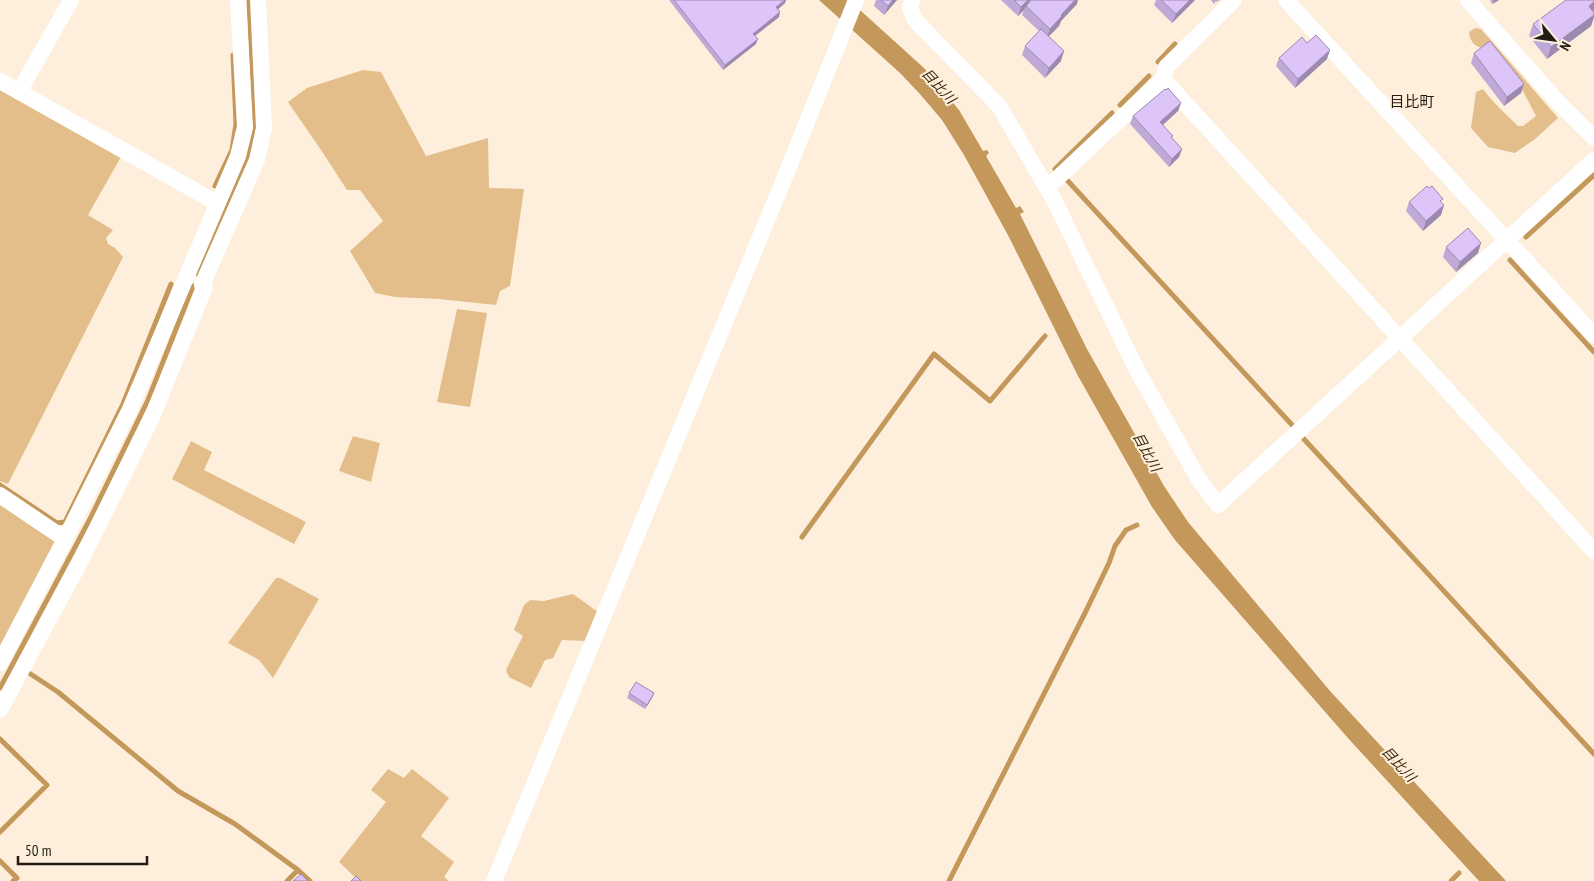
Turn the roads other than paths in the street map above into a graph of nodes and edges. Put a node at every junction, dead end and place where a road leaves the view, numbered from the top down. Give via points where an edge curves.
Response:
1 (71, 0) edge
2 (238, 0) edge
3 (258, 0) edge
4 (856, 0) edge
5 (912, 0) edge
6 (1234, 0) edge
7 (1286, 0) edge
8 (1468, 0) edge
9 (1163, 79) junction
10 (0, 80) edge
11 (19, 92) junction
12 (1594, 138) edge
13 (1594, 160) edge
14 (1047, 188) junction
15 (217, 203) junction
16 (1507, 240) junction
17 (186, 277) junction
18 (205, 288) junction
19 (1594, 335) edge
20 (1400, 339) junction
21 (0, 495) edge
22 (65, 539) junction
23 (1594, 551) edge
24 (0, 663) edge
25 (0, 710) edge
26 (494, 881) edge

1 - 11 street
2 - 15 street via 245,127 238,156
3 - 18 street via 264,128 257,160
4 - 26 street
5 - 14 street via 910,8 915,20 999,106
6 - 9 street via 1166,66
7 - 16 street
8 - 12 street
9 - 14 street
9 - 20 street
10 - 11 street
11 - 15 street
13 - 16 street
14 - 20 street via 1137,370 1198,478 1218,505
15 - 17 street
16 - 19 street
16 - 20 street
17 - 18 street
17 - 22 street via 130,408
18 - 25 street via 152,417 79,564
20 - 23 street
21 - 22 street
22 - 24 street

